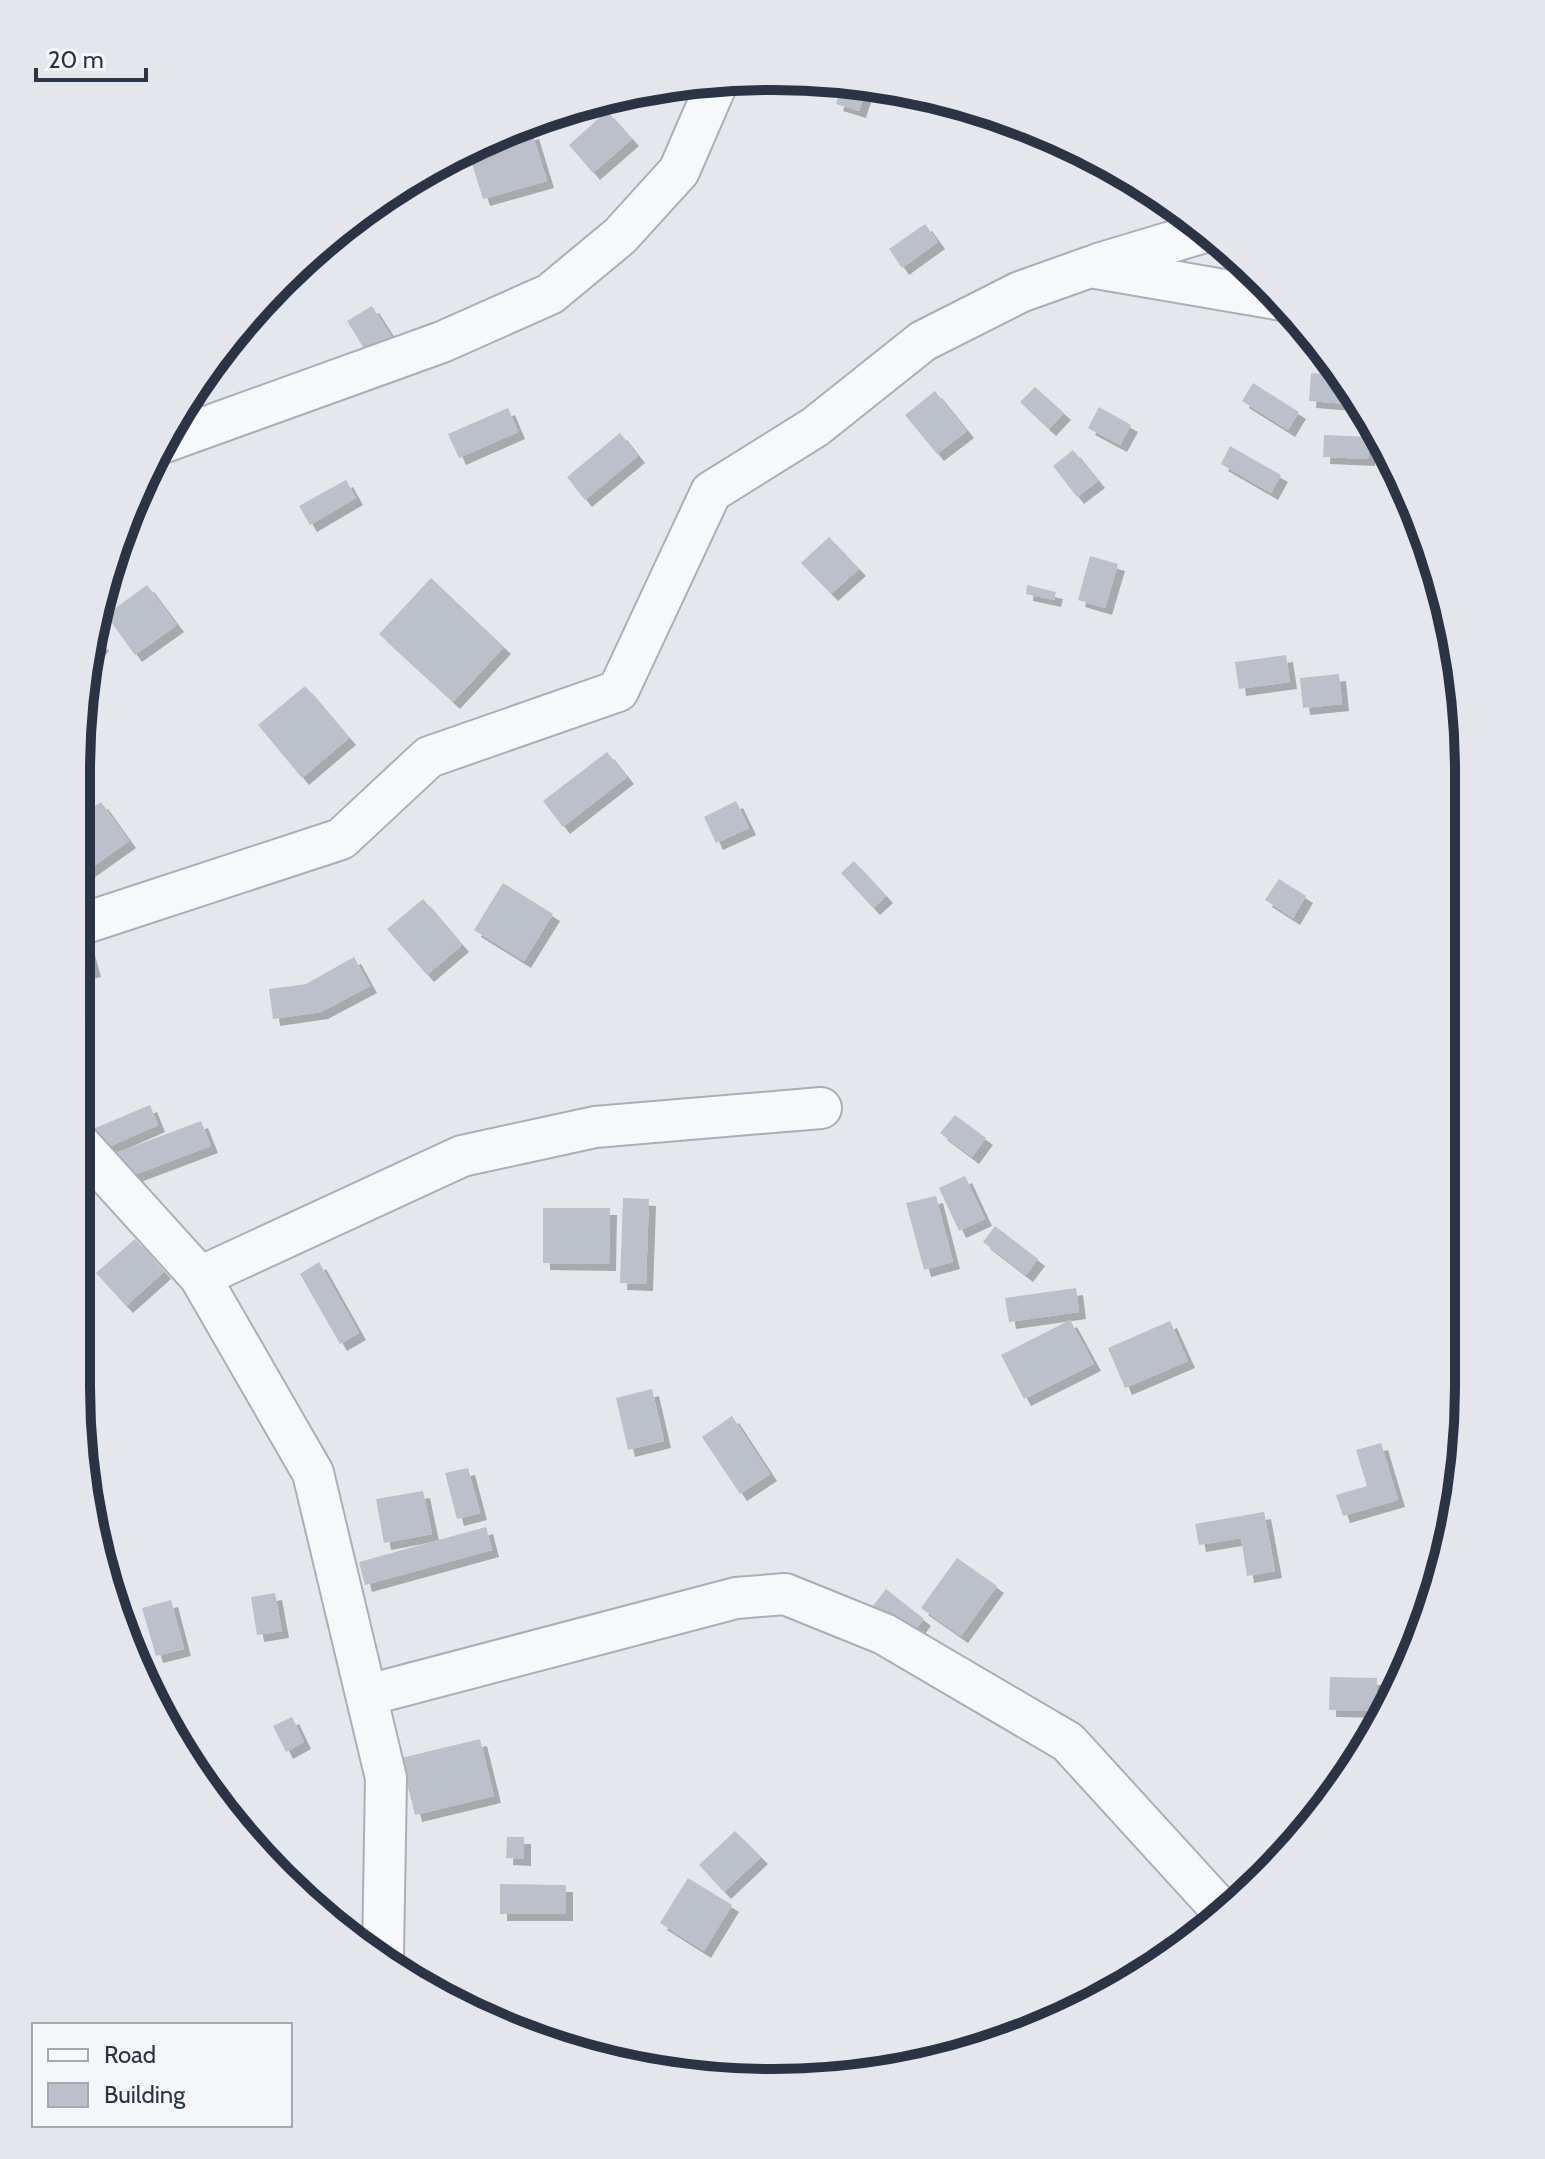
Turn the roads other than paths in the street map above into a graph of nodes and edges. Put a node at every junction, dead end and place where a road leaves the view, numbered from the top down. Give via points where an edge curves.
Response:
1 (713, 93) edge
2 (1194, 235) edge
3 (1090, 267) junction
4 (1261, 296) edge
5 (178, 437) edge
6 (90, 921) edge
7 (821, 1108) dead end
8 (90, 1155) edge
9 (200, 1277) junction
10 (368, 1695) junction
11 (1217, 1905) edge
12 (383, 1947) edge

1 - 5 street via 679,171 620,236 550,294 442,342
2 - 3 street
3 - 4 street
3 - 6 street via 1020,292 923,341 815,427 711,492 618,691 429,757 341,839
7 - 9 street via 595,1127 462,1156
8 - 9 street
9 - 10 street via 313,1473
10 - 11 street via 736,1598 785,1594 884,1634 1068,1742
10 - 12 street via 386,1778

